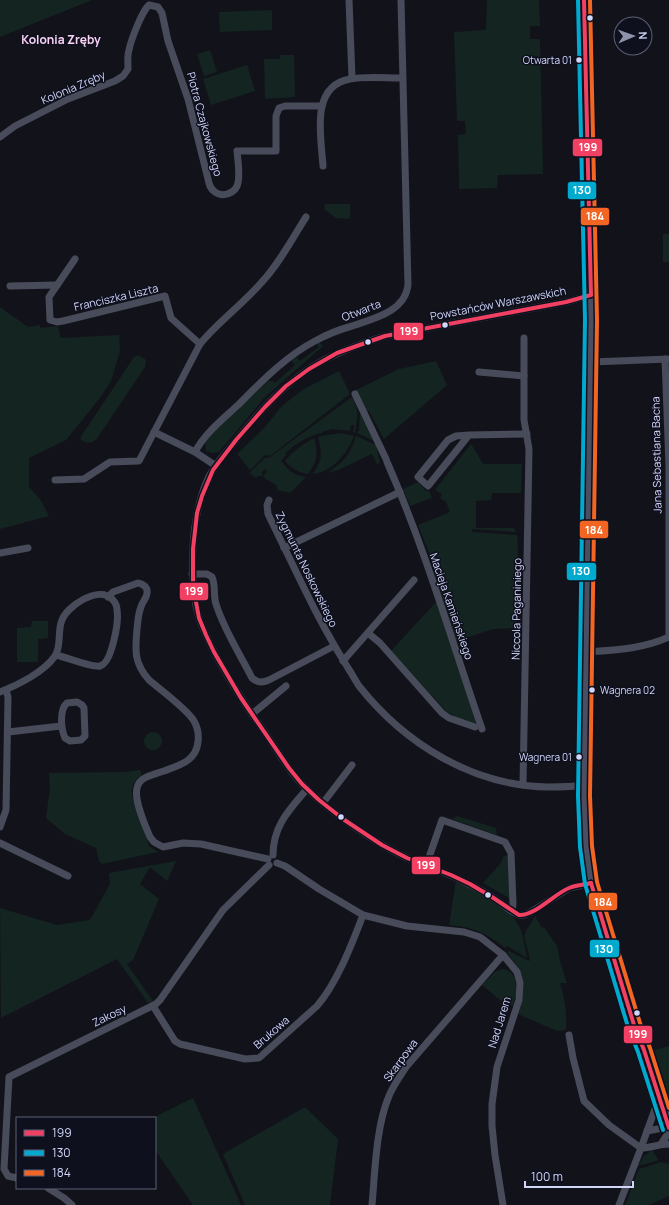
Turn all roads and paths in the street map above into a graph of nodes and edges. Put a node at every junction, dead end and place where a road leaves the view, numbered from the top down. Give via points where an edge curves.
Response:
1 (349, 0) edge
2 (401, 0) edge
3 (584, 0) edge
4 (149, 5) joint
5 (352, 78) junction
6 (402, 78) junction
7 (322, 106) junction
8 (0, 137) edge
9 (323, 166) dead end
10 (306, 217) dead end
11 (75, 259) dead end
12 (57, 285) junction
13 (10, 286) dead end
14 (591, 295) junction
15 (524, 338) dead end
16 (200, 344) junction
17 (667, 359) edge
18 (591, 362) junction
19 (479, 372) dead end
20 (524, 376) junction
21 (355, 394) dead end
22 (154, 432) junction
23 (527, 434) junction
24 (469, 435) junction
25 (195, 452) junction
26 (216, 466) junction
27 (55, 480) dead end
28 (400, 492) junction
29 (269, 500) dead end
30 (28, 548) dead end
31 (284, 548) junction
32 (669, 550) edge
33 (0, 553) edge
34 (192, 574) junction
35 (414, 580) dead end
36 (108, 597) junction
37 (368, 633) junction
38 (669, 637) edge
39 (334, 646) junction
40 (587, 652) junction
41 (56, 655) junction
42 (343, 660) junction
43 (286, 686) dead end
44 (3, 691) edge
45 (252, 714) junction
46 (61, 726) junction
47 (8, 732) junction
48 (352, 765) dead end
49 (523, 785) junction
50 (584, 785) junction
51 (307, 789) junction
52 (323, 803) junction
53 (0, 827) edge
54 (0, 843) edge
55 (270, 860) junction
56 (426, 866) junction
57 (68, 876) dead end
58 (591, 883) junction
59 (512, 911) junction
60 (363, 915) junction
61 (503, 955) junction
62 (153, 1006) junction
63 (568, 1035) dead end
64 (659, 1098) junction
65 (669, 1130) edge
66 (647, 1131) junction
67 (661, 1144) junction
68 (669, 1144) edge
69 (641, 1148) junction
70 (16, 1178) edge
71 (50, 1189) edge
72 (72, 1205) edge
73 (372, 1205) edge
74 (504, 1205) edge
75 (619, 1205) edge

1 - 5 street
2 - 6 street, Otwarta
3 - 14 street
4 - 7 street, Piotra Czajkowskiego via 158,7 162,13 210,187 216,193 227,194 238,184 237,151 276,151 276,116 279,108
4 - 8 street, Kolonia Zręby via 131,41 128,69 118,79 68,99 15,126
5 - 6 street
5 - 7 street via 332,87 326,93
6 - 25 street, Otwarta via 407,292 400,303 384,314 344,328 306,346 284,362 206,435
7 - 9 street via 320,122
10 - 16 street via 271,272
11 - 12 street, Franciszka Liszta
12 - 13 street
12 - 16 street, Franciszka Liszta via 49,297 50,320 53,322 165,296 171,318
14 - 18 street
14 - 26 street, Powstańców Warszawskich via 385,336 323,360 293,380 266,406
15 - 20 street, Niccola Paganiniego
16 - 22 street
17 - 18 street
17 - 32 street, Jana Sebastiana Bacha
18 - 40 street
19 - 20 street
20 - 23 street, Niccola Paganiniego via 524,420
21 - 28 street, Macieja Kamieńskiego
22 - 25 street
22 - 27 street via 139,461 110,462 84,479
23 - 24 street
23 - 49 street, Niccola Paganiniego via 529,449
24 - 24 street via 428,486 419,480 418,477 448,440 456,436
25 - 26 street
26 - 34 street, Powstańców Warszawskich via 208,479 199,506
28 - 31 street
28 - 37 street, Macieja Kamieńskiego via 432,579 478,728 449,718 442,712
29 - 31 street, Zygmunta Noskowskiego via 266,505 268,514
30 - 33 street
31 - 39 street, Zygmunta Noskowskiego via 322,627
32 - 38 street, Jana Sebastiana Bacha
34 - 39 street via 212,576 220,616 252,678 256,681 264,682
34 - 45 street, Powstańców Warszawskich via 202,627 226,675
35 - 37 street
36 - 41 street via 100,595 85,598 69,610 62,619 59,629
36 - 41 street via 116,604 117,617 114,641 105,664 94,667
36 - 55 street via 113,592 138,583 147,590 138,616 135,649 138,664 144,674 194,720 199,735 193,757 148,777 138,785 137,799 150,837 163,847 201,844
37 - 42 street
38 - 40 street via 637,648
39 - 42 street, Zygmunta Noskowskiego
40 - 50 street
41 - 44 street via 36,673
42 - 49 street, Zygmunta Noskowskiego via 359,685 381,710 416,740 445,760 471,772
43 - 45 street
44 - 47 street via 8,697
45 - 51 street, Powstańców Warszawskich
46 - 46 street via 67,740 84,738 82,705 77,702 65,704 62,708
46 - 47 street
47 - 53 street via 6,810
48 - 52 street
49 - 50 street, Zygmunta Noskowskiego
50 - 58 street via 586,847
51 - 52 street, Powstańców Warszawskich
51 - 55 street via 281,822 274,838
52 - 56 street, Powstańców Warszawskich via 384,845
54 - 57 street
55 - 60 street, Nad Jarem via 277,858 278,863
55 - 62 street, Zakosy via 223,910 160,1000
56 - 59 street, Powstańców Warszawskich via 465,882
56 - 59 street via 442,820 505,842 512,853
58 - 59 street via 569,888 527,914
58 - 64 street
60 - 61 street, Nad Jarem via 407,926 473,934 487,940
60 - 62 street, Brukowa via 336,978 324,999 259,1058 245,1059 180,1044 175,1041
61 - 73 street, Skarpowa via 395,1083 382,1115
61 - 74 street, Nad Jarem via 517,972 520,983 519,1000 497,1067 492,1104 495,1155
62 - 70 street, Zakosy via 9,1077 4,1169 8,1176
63 - 69 street via 584,1101
64 - 65 street
64 - 66 street
65 - 66 street via 662,1128
65 - 67 street
66 - 69 street
67 - 68 street
67 - 69 street
69 - 75 street
71 - 72 street

